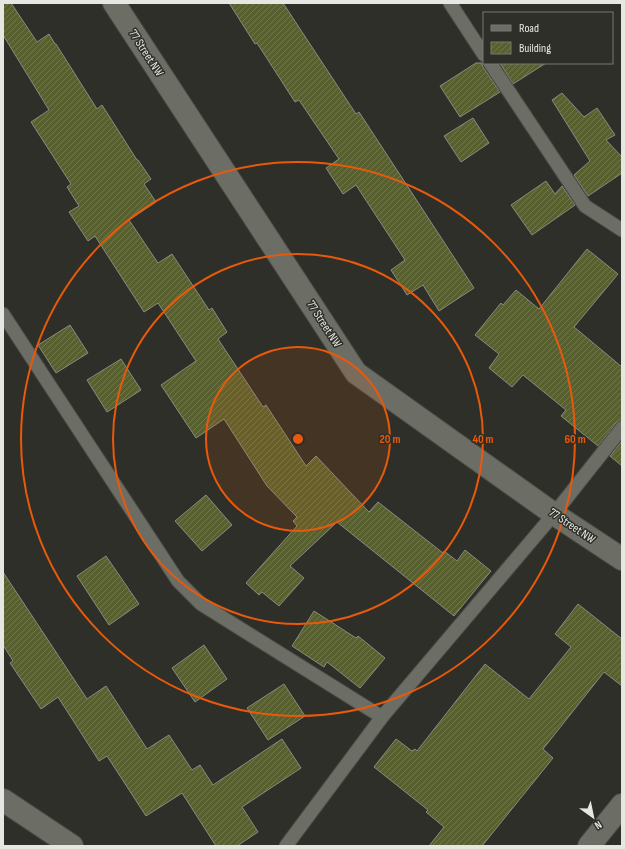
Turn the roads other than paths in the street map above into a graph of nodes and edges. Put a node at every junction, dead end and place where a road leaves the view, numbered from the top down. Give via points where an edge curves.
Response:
1 (114, 3) edge
2 (450, 3) edge
3 (483, 52) edge
4 (491, 64) edge
5 (622, 230) edge
6 (3, 314) edge
7 (622, 428) edge
8 (554, 514) junction
9 (622, 559) edge
10 (382, 717) junction
11 (3, 800) edge
12 (622, 805) edge
13 (72, 846) edge
14 (286, 846) edge
15 (589, 846) edge

1 - 8 street, 77 Street NW via 356,373
2 - 3 lane
4 - 5 lane via 585,206
6 - 10 lane via 178,581 201,604
7 - 8 lane
8 - 9 street, 77 Street NW
8 - 10 lane
10 - 14 lane
11 - 13 street
12 - 15 street

